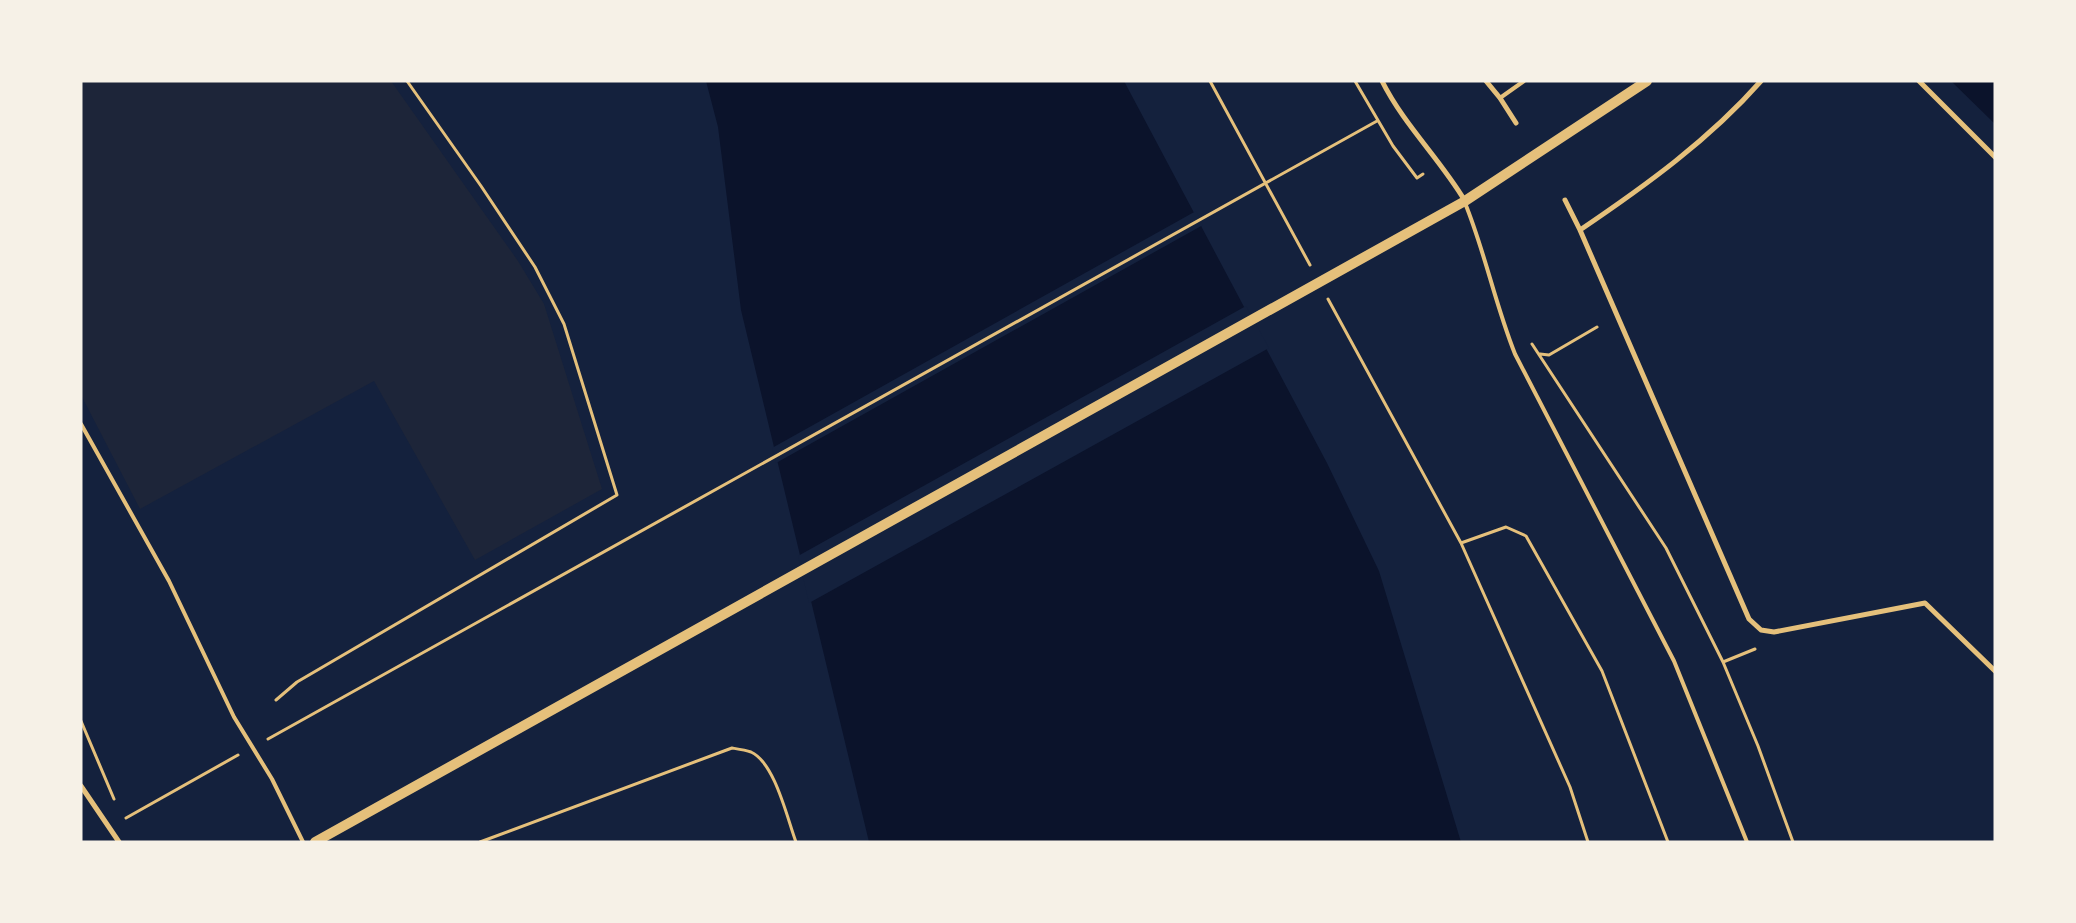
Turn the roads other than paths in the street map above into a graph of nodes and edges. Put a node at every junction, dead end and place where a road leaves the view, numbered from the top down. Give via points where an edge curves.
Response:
1 (1382, 81) edge
2 (1486, 81) edge
3 (1524, 81) edge
4 (1647, 81) edge
5 (1762, 81) edge
6 (1918, 81) edge
7 (1500, 98) junction
8 (1516, 123) dead end
9 (1995, 158) edge
10 (1565, 200) dead end
11 (1465, 201) junction
12 (1580, 230) junction
13 (81, 424) edge
14 (1995, 671) edge
15 (81, 786) edge
16 (119, 842) edge
17 (303, 842) edge
18 (315, 842) edge
19 (1747, 842) edge

1 - 11 street via 1395,108
2 - 7 street
3 - 7 lane
4 - 11 main road
5 - 12 street via 1697,145
6 - 9 street
7 - 8 street
10 - 12 street
11 - 18 main road
11 - 19 lane via 1515,354 1674,662
12 - 14 street via 1749,620 1761,630 1774,632 1925,603
13 - 17 lane via 169,581 234,716 272,778
15 - 16 street

